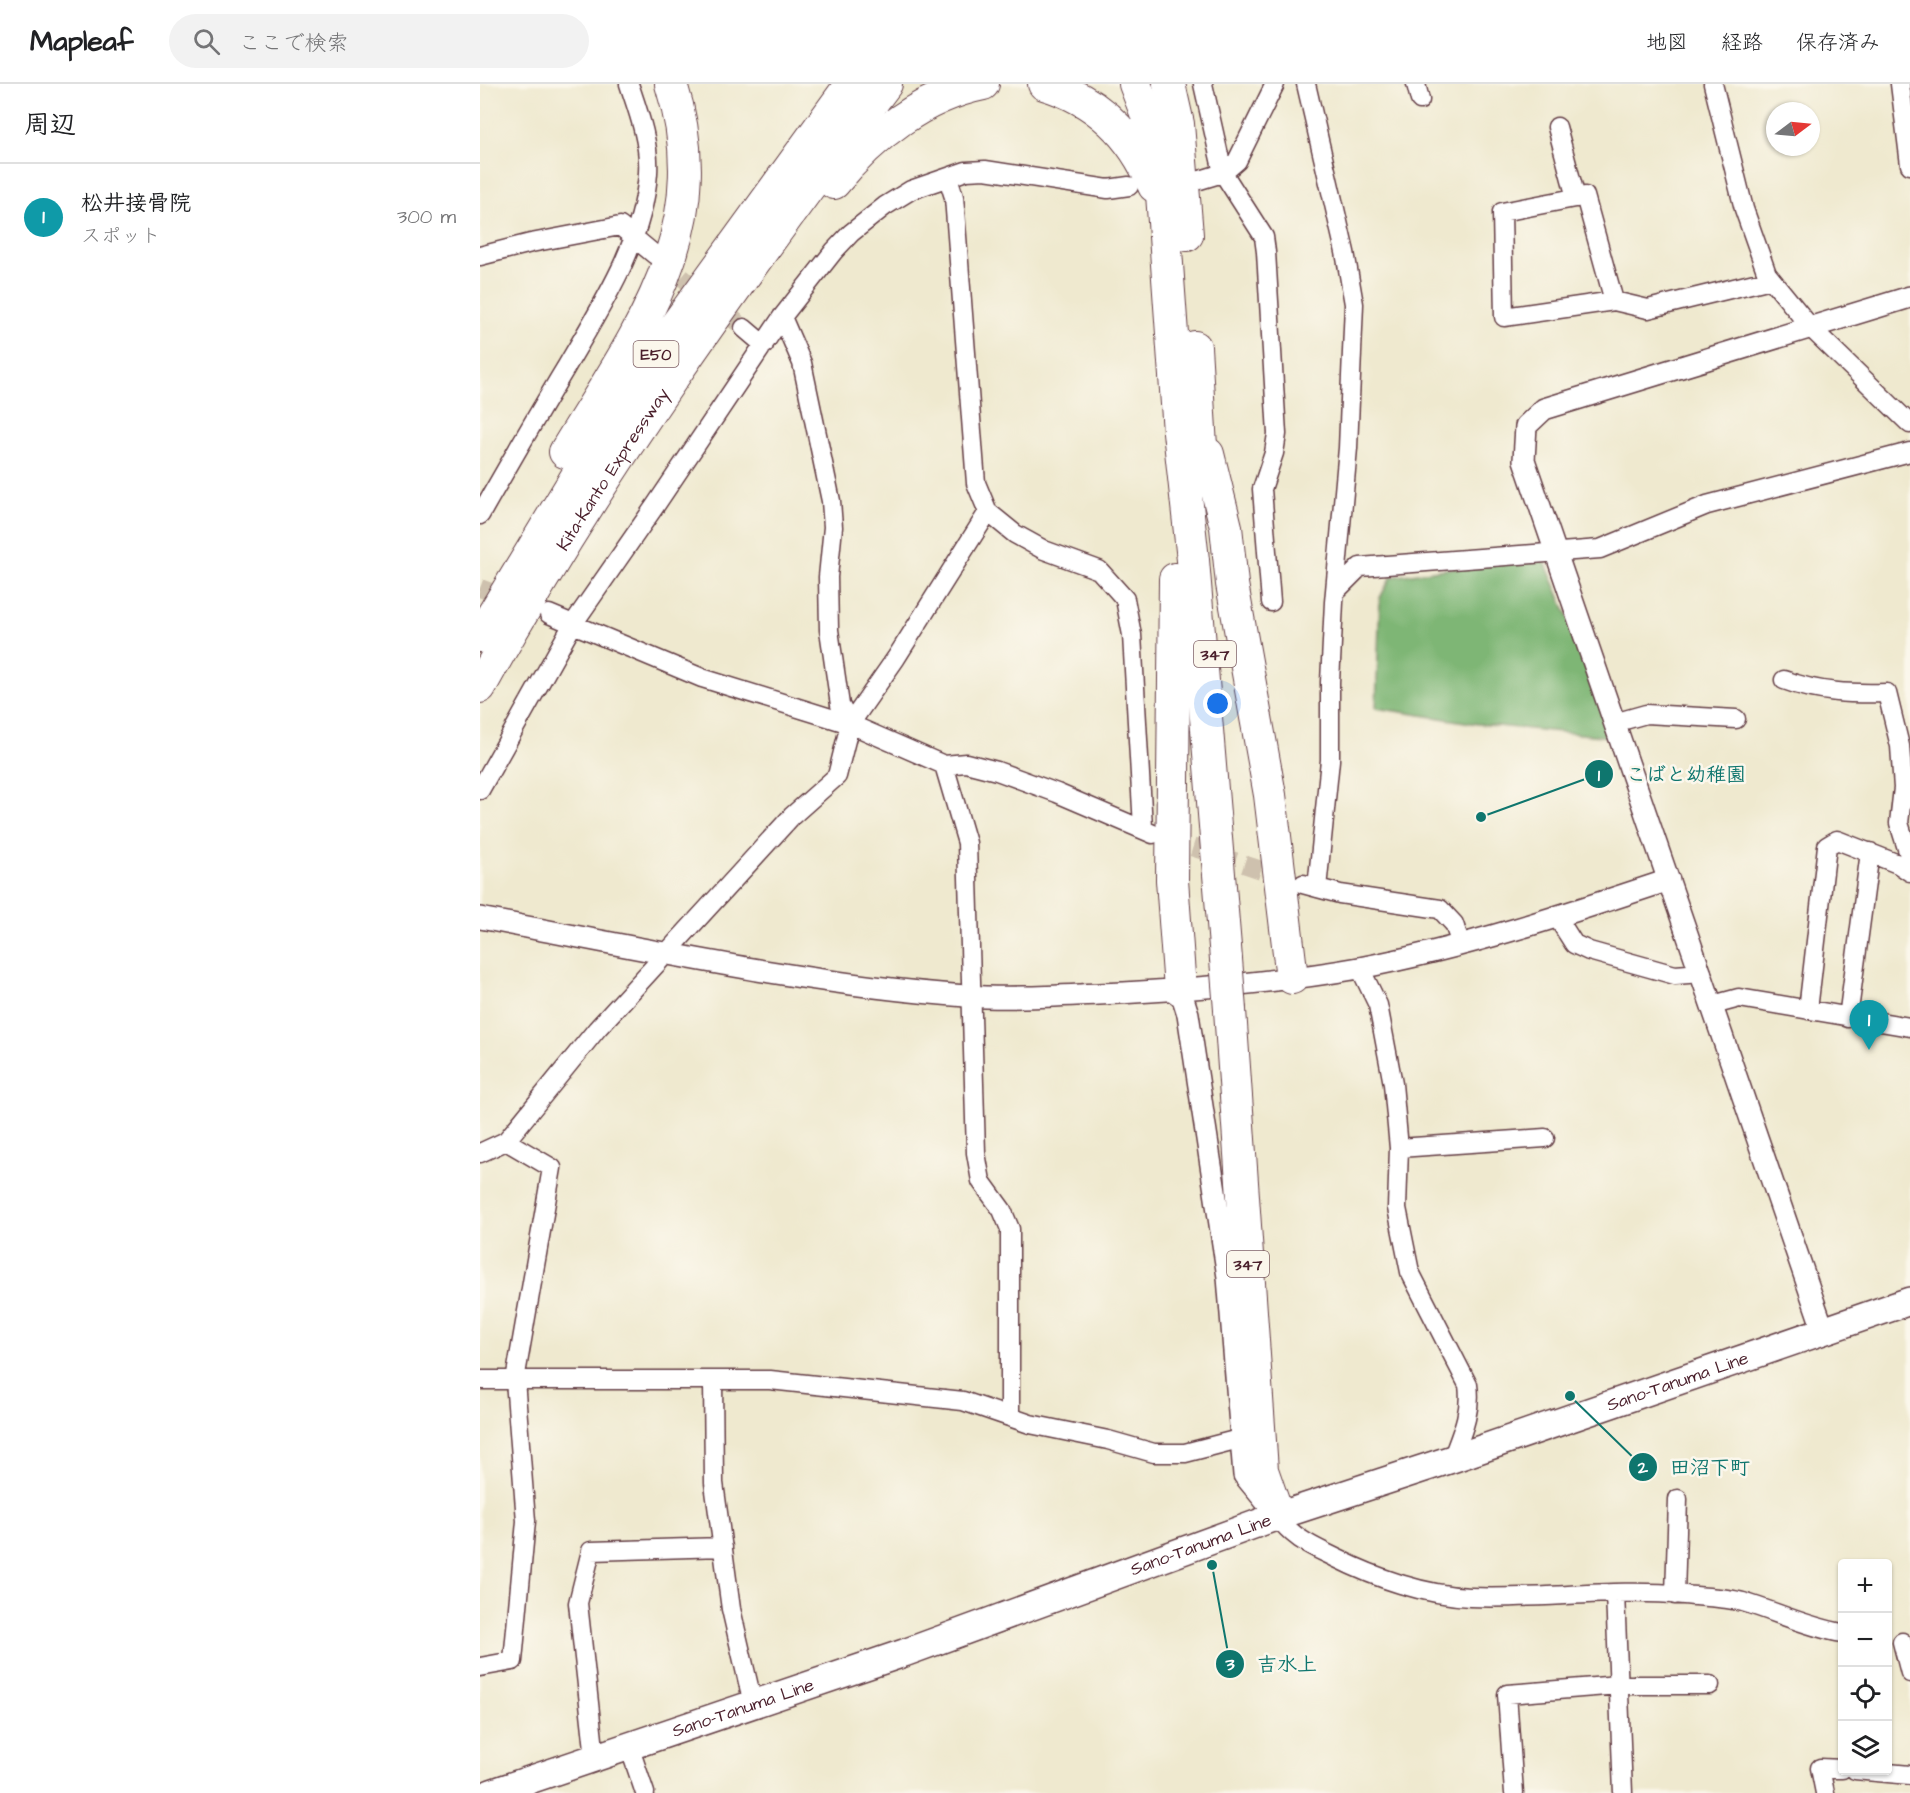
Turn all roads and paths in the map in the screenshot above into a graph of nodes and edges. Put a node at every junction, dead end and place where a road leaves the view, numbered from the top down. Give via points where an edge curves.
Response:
1 (629, 84) edge
2 (671, 84) edge
3 (851, 84) edge
4 (886, 84) edge
5 (983, 84) edge
6 (1044, 84) edge
7 (1136, 84) edge
8 (1154, 84) edge
9 (1169, 84) edge
10 (1203, 84) edge
11 (1275, 84) edge
12 (1306, 84) edge
13 (1713, 84) edge
14 (1900, 84) edge
15 (1557, 127) dead end
16 (1910, 165) edge
17 (1222, 173) junction
18 (1191, 176) junction
19 (948, 178) junction
20 (1129, 186) dead end
21 (1576, 198) junction
22 (1165, 224) junction
23 (634, 238) junction
24 (655, 255) tunnel mouth
25 (480, 256) edge
26 (1771, 279) junction
27 (1910, 297) edge
28 (1614, 301) junction
29 (782, 317) junction
30 (744, 327) tunnel mouth
31 (1811, 328) junction
32 (764, 345) junction
33 (1184, 351) junction
34 (1910, 424) edge
35 (1190, 431) junction
36 (1910, 452) edge
37 (599, 490) junction
38 (988, 512) junction
39 (480, 515) edge
40 (1554, 552) junction
41 (1335, 592) junction
42 (1271, 602) dead end
43 (480, 605) edge
44 (549, 614) dead end
45 (573, 624) junction
46 (480, 636) edge
47 (1784, 680) dead end
48 (480, 687) edge
49 (1736, 719) dead end
50 (1614, 723) junction
51 (850, 724) junction
52 (944, 765) junction
53 (480, 790) edge
54 (1870, 852) junction
55 (1910, 858) edge
56 (1910, 872) edge
57 (1669, 880) junction
58 (1557, 917) junction
59 (480, 918) edge
60 (1461, 945) junction
61 (667, 953) junction
62 (1360, 968) junction
63 (1702, 973) junction
64 (1292, 978) junction
65 (1180, 989) junction
66 (970, 996) junction
67 (1713, 1005) junction
68 (1808, 1010) junction
69 (1848, 1018) junction
70 (1910, 1027) edge
71 (1545, 1138) dead end
72 (506, 1141) junction
73 (1400, 1148) junction
74 (480, 1153) edge
75 (1910, 1301) edge
76 (1824, 1332) junction
77 (480, 1380) edge
78 (515, 1380) junction
79 (713, 1380) junction
80 (1010, 1416) junction
81 (1239, 1439) junction
82 (1452, 1459) junction
83 (1678, 1500) dead end
84 (1278, 1516) junction
85 (723, 1547) junction
86 (1614, 1593) junction
87 (1675, 1594) junction
88 (1838, 1632) edge
89 (1900, 1642) edge
90 (480, 1667) edge
91 (1910, 1673) edge
92 (1619, 1685) junction
93 (1710, 1685) dead end
94 (753, 1704) junction
95 (628, 1746) junction
96 (596, 1758) junction
97 (1838, 1769) edge
98 (1892, 1773) edge
99 (1910, 1775) edge
100 (491, 1793) edge
101 (645, 1793) edge
102 (1514, 1793) edge
103 (1623, 1793) edge
104 (1825, 1793) edge

1 - 23 street via 643,133 648,172
2 - 43 highway via 682,124 687,174 681,222 667,270
3 - 46 highway, Kita-Kanto Expressway / E50 via 629,390
4 - 37 highway, Kita-Kanto Expressway / E50 via 712,322
5 - 37 highway via 921,106 889,128 853,162 792,237 671,405
6 - 22 highway via 1082,98 1127,137 1150,177
7 - 22 highway via 1153,131
8 - 18 highway
9 - 18 highway
10 - 17 street
11 - 17 street via 1237,161
12 - 41 street via 1354,303 1348,448
13 - 26 street via 1744,209
14 - 16 street
15 - 21 street
17 - 18 street
17 - 42 street via 1264,237 1266,252 1277,434 1262,489
18 - 33 highway
19 - 20 street via 966,171 985,170 1108,189
19 - 29 street via 911,190 851,233
19 - 38 street via 954,197 976,483
21 - 28 street via 1585,196
21 - 28 street via 1502,212 1504,317
22 - 33 highway
23 - 24 street
23 - 25 street via 620,226 606,227
23 - 39 street via 581,341
26 - 28 street via 1648,309
26 - 31 street
27 - 31 street
29 - 32 street
29 - 51 street via 802,363 831,501 829,630 840,705
30 - 32 street
31 - 34 street
31 - 40 street via 1544,409 1526,426 1524,460
32 - 45 street
33 - 35 highway, 347
35 - 64 highway via 1227,527 1236,604 1278,849
35 - 65 highway via 1174,561 1172,880
35 - 84 highway, 347 via 1205,527 1237,1010 1280,1463
36 - 40 street via 1707,505 1599,549
37 - 48 highway, Kita-Kanto Expressway / E50
38 - 51 street
38 - 52 street via 1015,534 1044,550 1099,570 1125,599 1132,635 1148,831 997,771 966,764
40 - 41 street via 1360,567
40 - 50 street
41 - 60 street via 1330,760 1310,886 1440,909 1454,924
44 - 45 street
45 - 51 street via 702,678
45 - 53 street
47 - 55 street via 1810,690 1887,693 1900,746 1903,788 1899,823
49 - 50 street via 1646,714
50 - 57 street
51 - 52 street
51 - 61 street via 837,776 792,816
52 - 66 street via 967,843
54 - 56 street
54 - 68 street via 1837,840 1827,846
54 - 69 street
57 - 58 street
57 - 63 street
58 - 60 street
58 - 63 street via 1574,944 1589,951 1675,975
59 - 61 street
60 - 62 street
61 - 66 street via 821,981
61 - 72 street via 597,1029
62 - 64 street
62 - 73 street via 1378,1005
63 - 67 street
64 - 65 street
65 - 66 street
65 - 81 street via 1188,1014 1222,1233
66 - 80 street via 976,1153 981,1181 1010,1229
67 - 68 street via 1738,998
67 - 76 street
68 - 69 street
69 - 70 street
71 - 73 street
72 - 74 street
72 - 78 street via 552,1168
73 - 82 street via 1397,1208 1410,1272 1468,1385 1466,1421
75 - 76 main road, Sano-Tanuma Line
76 - 82 main road, Sano-Tanuma Line
77 - 78 street
78 - 79 street
78 - 90 street via 526,1521 513,1661
79 - 80 street via 770,1380 914,1394 963,1401
79 - 85 street via 714,1483
80 - 81 street via 1154,1453 1185,1453
81 - 84 street via 1244,1475
82 - 84 main road, Sano-Tanuma Line
83 - 87 street
84 - 86 street via 1285,1528 1319,1550 1401,1584 1469,1597
84 - 94 main road, Sano-Tanuma Line
85 - 94 street via 731,1609
85 - 96 street via 591,1551 578,1603
86 - 87 street
86 - 92 street
87 - 88 street via 1741,1602
89 - 91 street
92 - 93 street
92 - 102 street via 1507,1694
92 - 103 street
94 - 95 main road, Sano-Tanuma Line
95 - 96 main road, Sano-Tanuma Line
95 - 101 street
96 - 100 main road, Sano-Tanuma Line
97 - 104 street via 1820,1768
98 - 99 street

